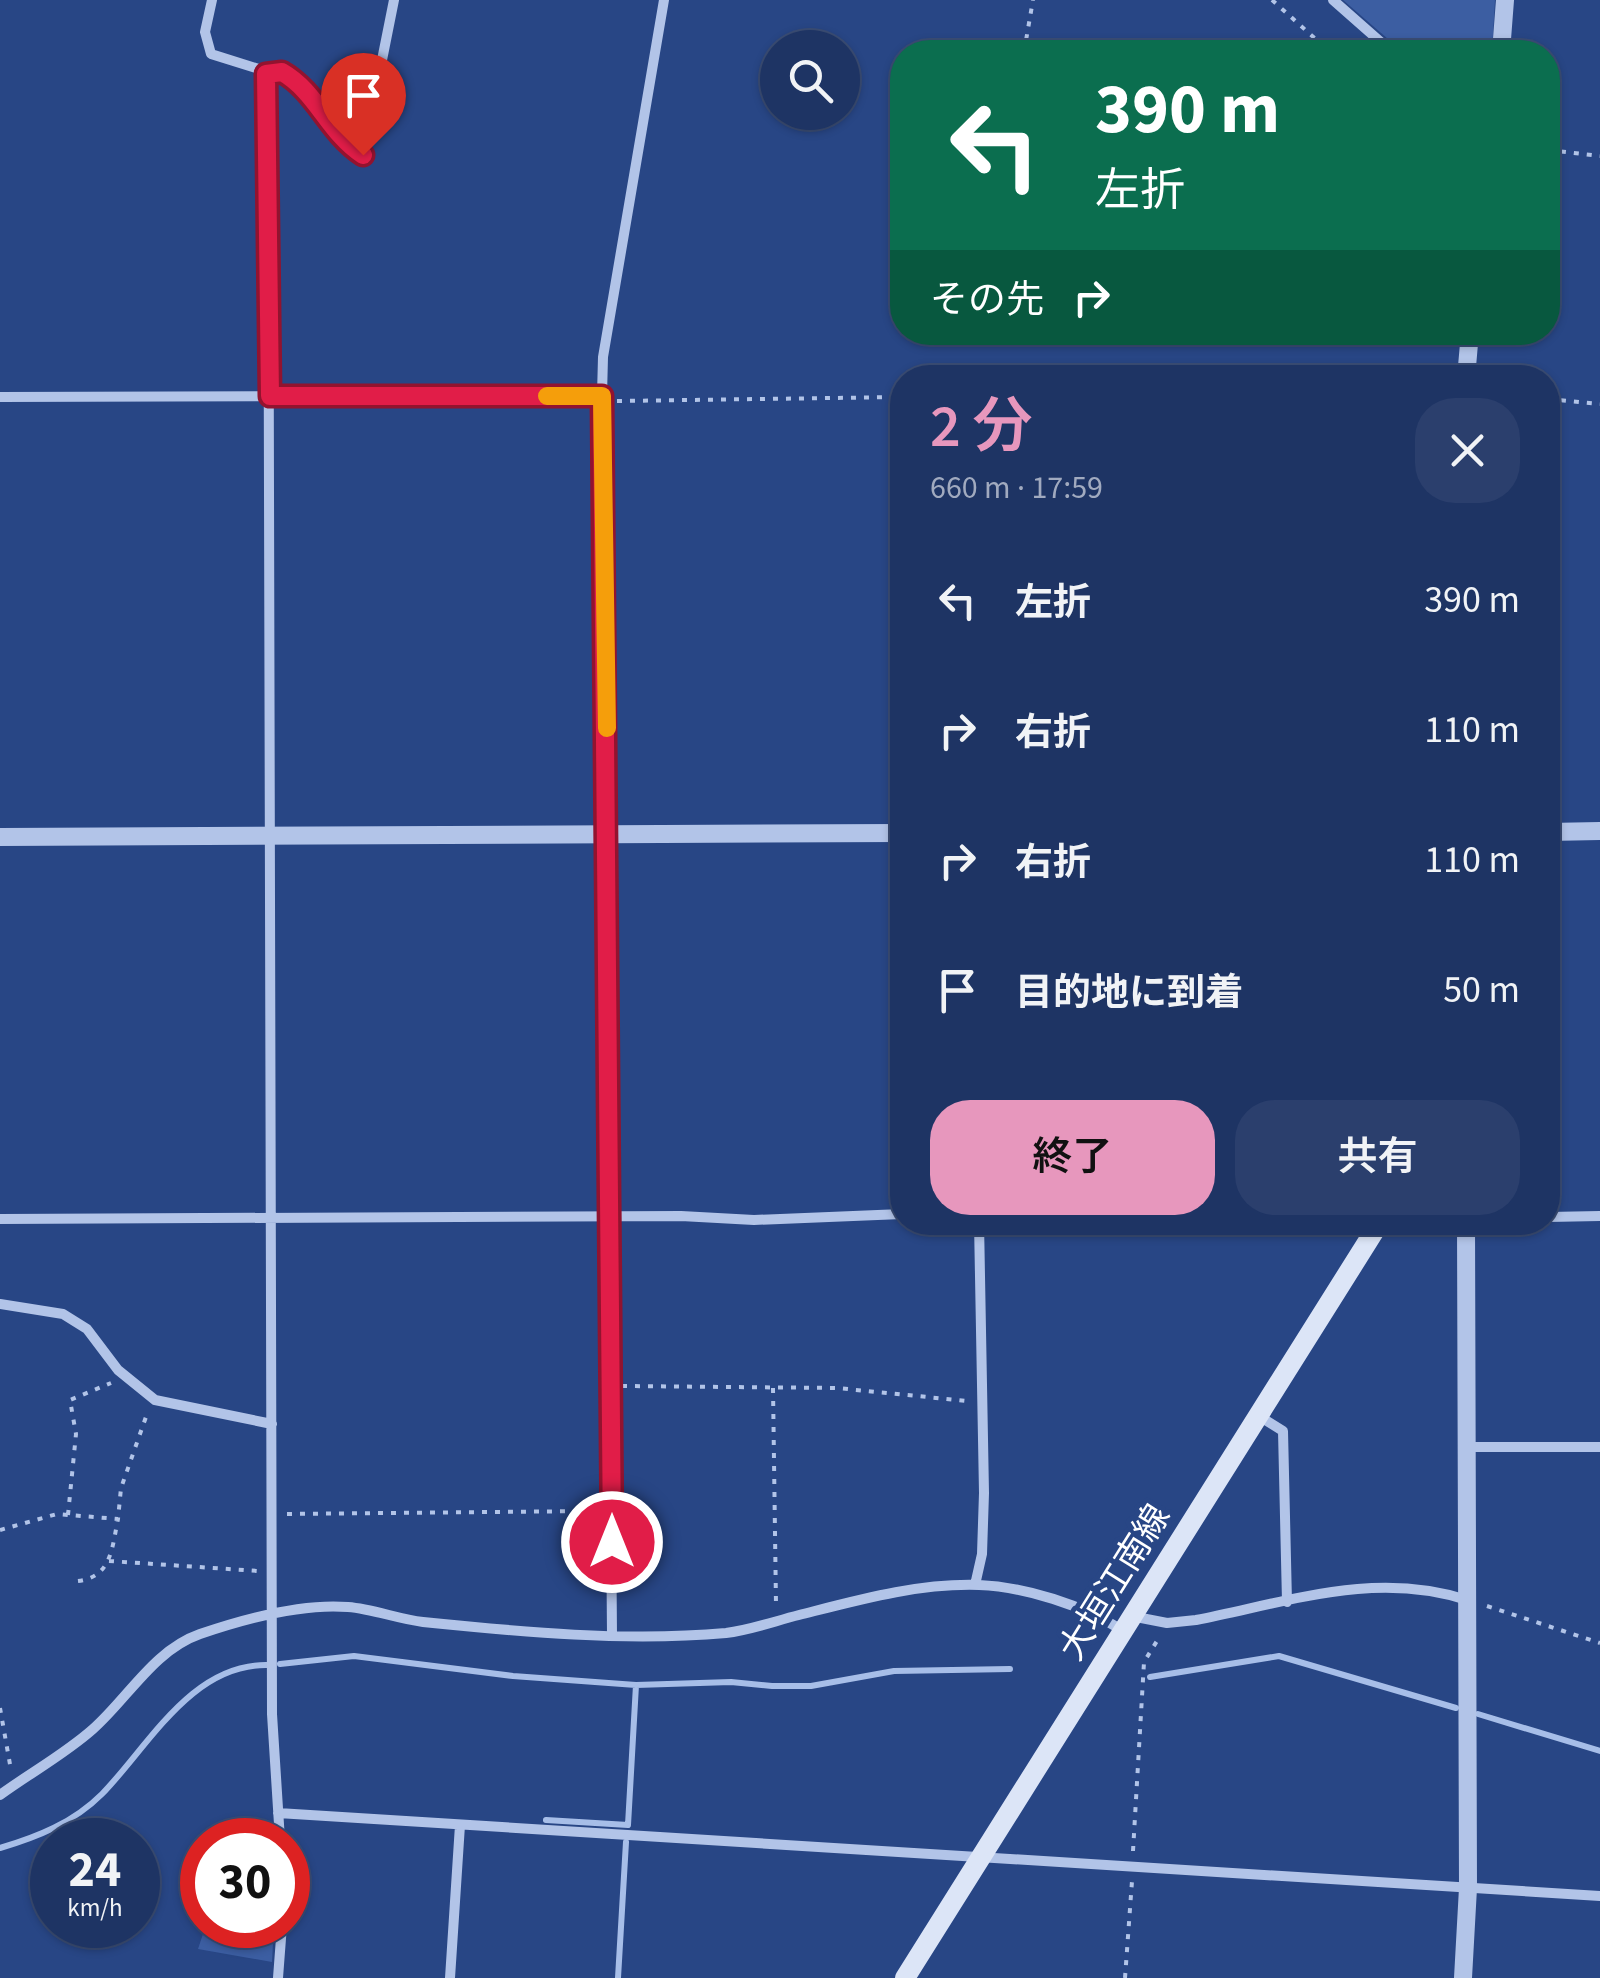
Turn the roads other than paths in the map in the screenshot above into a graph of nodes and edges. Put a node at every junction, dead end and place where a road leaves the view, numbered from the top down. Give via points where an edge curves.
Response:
1 (212, 0) edge
2 (394, 0) edge
3 (664, 0) edge
4 (1333, 0) edge
5 (1505, 0) edge
6 (1378, 40) edge
7 (1502, 40) edge
8 (266, 74) junction
9 (270, 396) junction
10 (0, 397) edge
11 (602, 398) junction
12 (1600, 831) edge
13 (1560, 832) edge
14 (890, 833) edge
15 (609, 834) junction
16 (270, 836) junction
17 (0, 837) edge
18 (890, 1214) edge
19 (610, 1216) junction
20 (1600, 1216) edge
21 (1560, 1217) edge
22 (0, 1219) edge
23 (272, 1220) junction
24 (978, 1235) edge
25 (1372, 1235) edge
26 (1466, 1235) edge
27 (0, 1304) edge
28 (1258, 1416) junction
29 (272, 1424) junction
30 (1600, 1447) edge
31 (1468, 1448) junction
32 (975, 1585) junction
33 (1468, 1600) junction
34 (1287, 1602) junction
35 (273, 1616) junction
36 (1126, 1623) junction
37 (612, 1636) junction
38 (0, 1795) edge
39 (278, 1813) junction
40 (278, 1818) edge
41 (460, 1825) junction
42 (981, 1856) junction
43 (1468, 1888) junction
44 (1600, 1896) edge
45 (280, 1948) edge
46 (278, 1978) edge
47 (450, 1978) edge
48 (905, 1978) edge
49 (1463, 1978) edge

1 - 8 street via 206,32 211,54
2 - 8 street via 363,155 322,118 308,90 282,72
3 - 11 street
4 - 6 street
5 - 7 street
8 - 9 street
9 - 10 street
9 - 11 street
9 - 16 street
11 - 15 street
12 - 13 street
14 - 15 street
15 - 16 street
15 - 19 street
16 - 17 street
16 - 23 street
18 - 19 street
19 - 23 street
19 - 37 street
20 - 21 street
22 - 23 street
23 - 29 street
24 - 32 street via 984,1494
25 - 28 main road, 大垣江南線
26 - 31 street
27 - 29 street via 64,1314 87,1328 155,1400
28 - 34 street via 1283,1431
28 - 36 main road, 大垣江南線
29 - 35 street
30 - 31 street
31 - 33 street
32 - 36 street via 1006,1587
32 - 37 street via 898,1592 728,1632
33 - 34 street via 1403,1584 1371,1584
33 - 43 street
34 - 36 street via 1168,1623
35 - 37 street via 350,1607 418,1622
35 - 38 street via 195,1636 172,1650 92,1730
35 - 39 street
36 - 42 main road, 大垣江南線
39 - 40 street
39 - 41 street
41 - 42 street
41 - 47 street
42 - 43 street
42 - 48 main road, 大垣江南線
43 - 44 street
43 - 49 street
45 - 46 street

